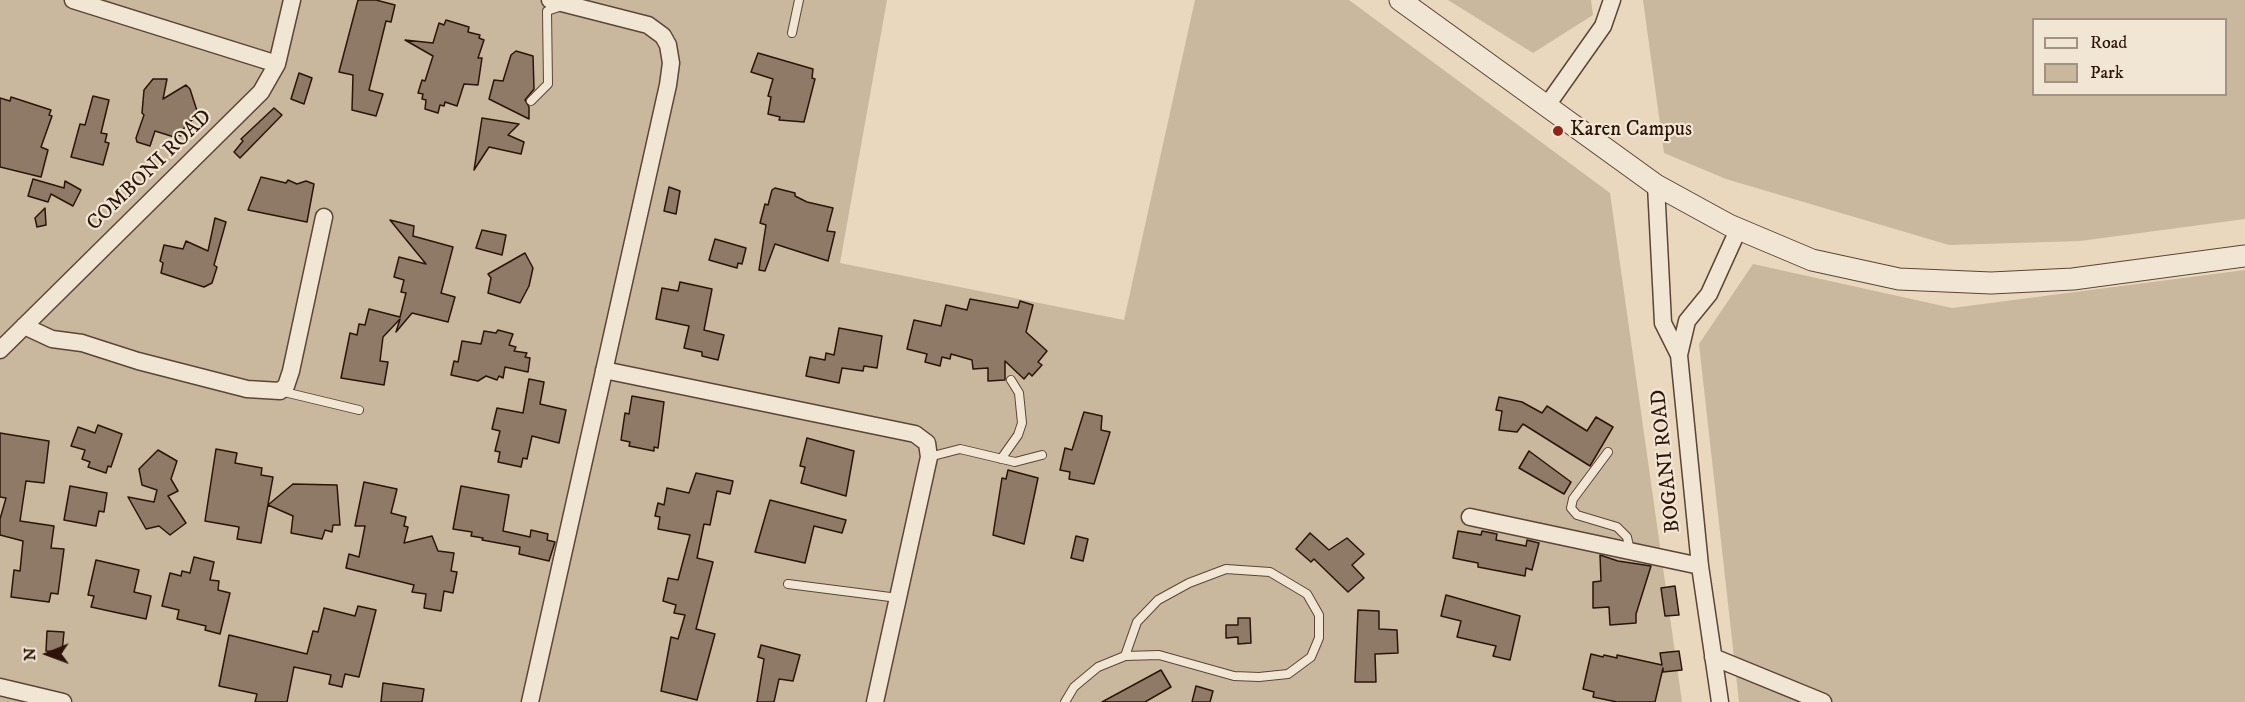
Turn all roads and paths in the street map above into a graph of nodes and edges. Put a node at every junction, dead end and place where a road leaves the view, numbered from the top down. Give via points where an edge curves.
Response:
1 (73, 0) edge
2 (292, 0) edge
3 (550, 0) edge
4 (799, 0) edge
5 (1400, 0) edge
6 (1612, 0) edge
7 (572, 6) junction
8 (792, 33) dead end
9 (277, 64) junction
10 (531, 100) dead end
11 (1548, 104) junction
12 (1656, 185) junction
13 (324, 217) dead end
14 (1738, 230) junction
15 (2245, 256) edge
16 (24, 326) junction
17 (0, 350) edge
18 (1679, 355) junction
19 (604, 370) junction
20 (1011, 380) dead end
21 (280, 390) junction
22 (359, 410) dead end
23 (1608, 452) dead end
24 (1042, 455) dead end
25 (929, 457) junction
26 (1001, 459) junction
27 (1470, 517) dead end
28 (1630, 551) junction
29 (1700, 566) junction
30 (788, 584) dead end
31 (898, 598) junction
32 (1125, 656) junction
33 (1713, 657) junction
34 (0, 687) edge
35 (63, 702) edge
36 (530, 702) edge
37 (875, 702) edge
38 (1065, 702) edge
39 (1719, 702) edge
40 (1823, 702) edge

1 - 9 street
2 - 9 street, COMBONI ROAD
3 - 7 street
4 - 8 lane
5 - 11 street
6 - 11 street via 1603,26
7 - 10 lane via 547,11 548,84
7 - 19 street via 648,25 663,36 670,55 668,85
9 - 16 street, COMBONI ROAD via 252,102
11 - 12 street
12 - 14 street
12 - 18 street via 1663,323
13 - 21 street via 291,371 286,386
14 - 15 street via 1828,265 1864,274 1939,283 2073,279
14 - 18 street, BOGANI ROAD via 1709,294 1687,321
16 - 17 street, COMBONI ROAD
16 - 21 street via 52,339 236,386
18 - 29 street, BOGANI ROAD
19 - 25 street via 915,434 927,442
19 - 36 street
20 - 26 lane via 1019,393 1022,423
21 - 22 lane
23 - 28 lane via 1573,499 1571,508 1577,514 1617,527 1627,537
24 - 26 lane via 1015,462
25 - 26 lane via 960,449
25 - 31 street
27 - 28 street
28 - 29 street
29 - 33 street, BOGANI ROAD
30 - 31 lane
31 - 37 street
32 - 32 lane via 1158,655 1234,676 1288,674 1311,657 1319,638 1319,615 1307,594 1270,572 1226,569 1158,600 1137,622
32 - 38 lane via 1098,667 1074,687
33 - 39 street, BOGANI ROAD
33 - 40 street
34 - 35 street

